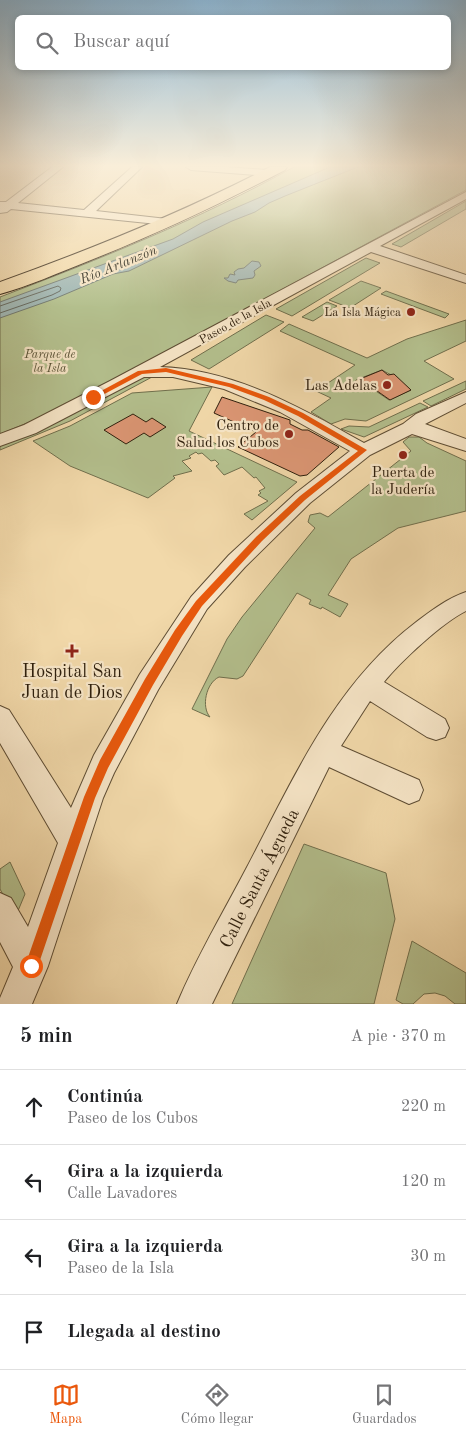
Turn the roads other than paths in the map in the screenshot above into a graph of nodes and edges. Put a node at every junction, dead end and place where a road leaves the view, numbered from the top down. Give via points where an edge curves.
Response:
1 (88, 214) edge
2 (185, 214) edge
3 (431, 214) edge
4 (167, 222) junction
5 (370, 247) junction
6 (466, 279) edge
7 (0, 288) edge
8 (163, 366) junction
9 (466, 397) edge
10 (409, 428) junction
11 (0, 440) edge
12 (463, 443) edge
13 (363, 450) junction
14 (466, 601) edge
15 (367, 685) junction
16 (0, 718) edge
17 (436, 728) dead end
18 (324, 751) junction
19 (408, 790) dead end
20 (74, 842) junction
21 (0, 909) edge
22 (31, 966) junction
23 (15, 1004) edge
24 (194, 1004) edge

1 - 4 street
2 - 4 highway
3 - 5 street, Paseo de la Isla
4 - 7 highway
5 - 6 street
5 - 8 street, Paseo de la Isla
8 - 11 street via 141,372 56,417
8 - 13 street via 266,398
9 - 10 street via 422,418
10 - 12 street
10 - 13 street
13 - 20 street via 303,498 242,556 199,603 149,682 104,764
14 - 15 street, Calle Santa Águeda via 451,608 417,636
15 - 17 street
15 - 18 street, Calle Santa Águeda
16 - 20 street
18 - 19 street
18 - 24 street, Calle Santa Águeda
20 - 22 street
21 - 22 street
22 - 23 street

